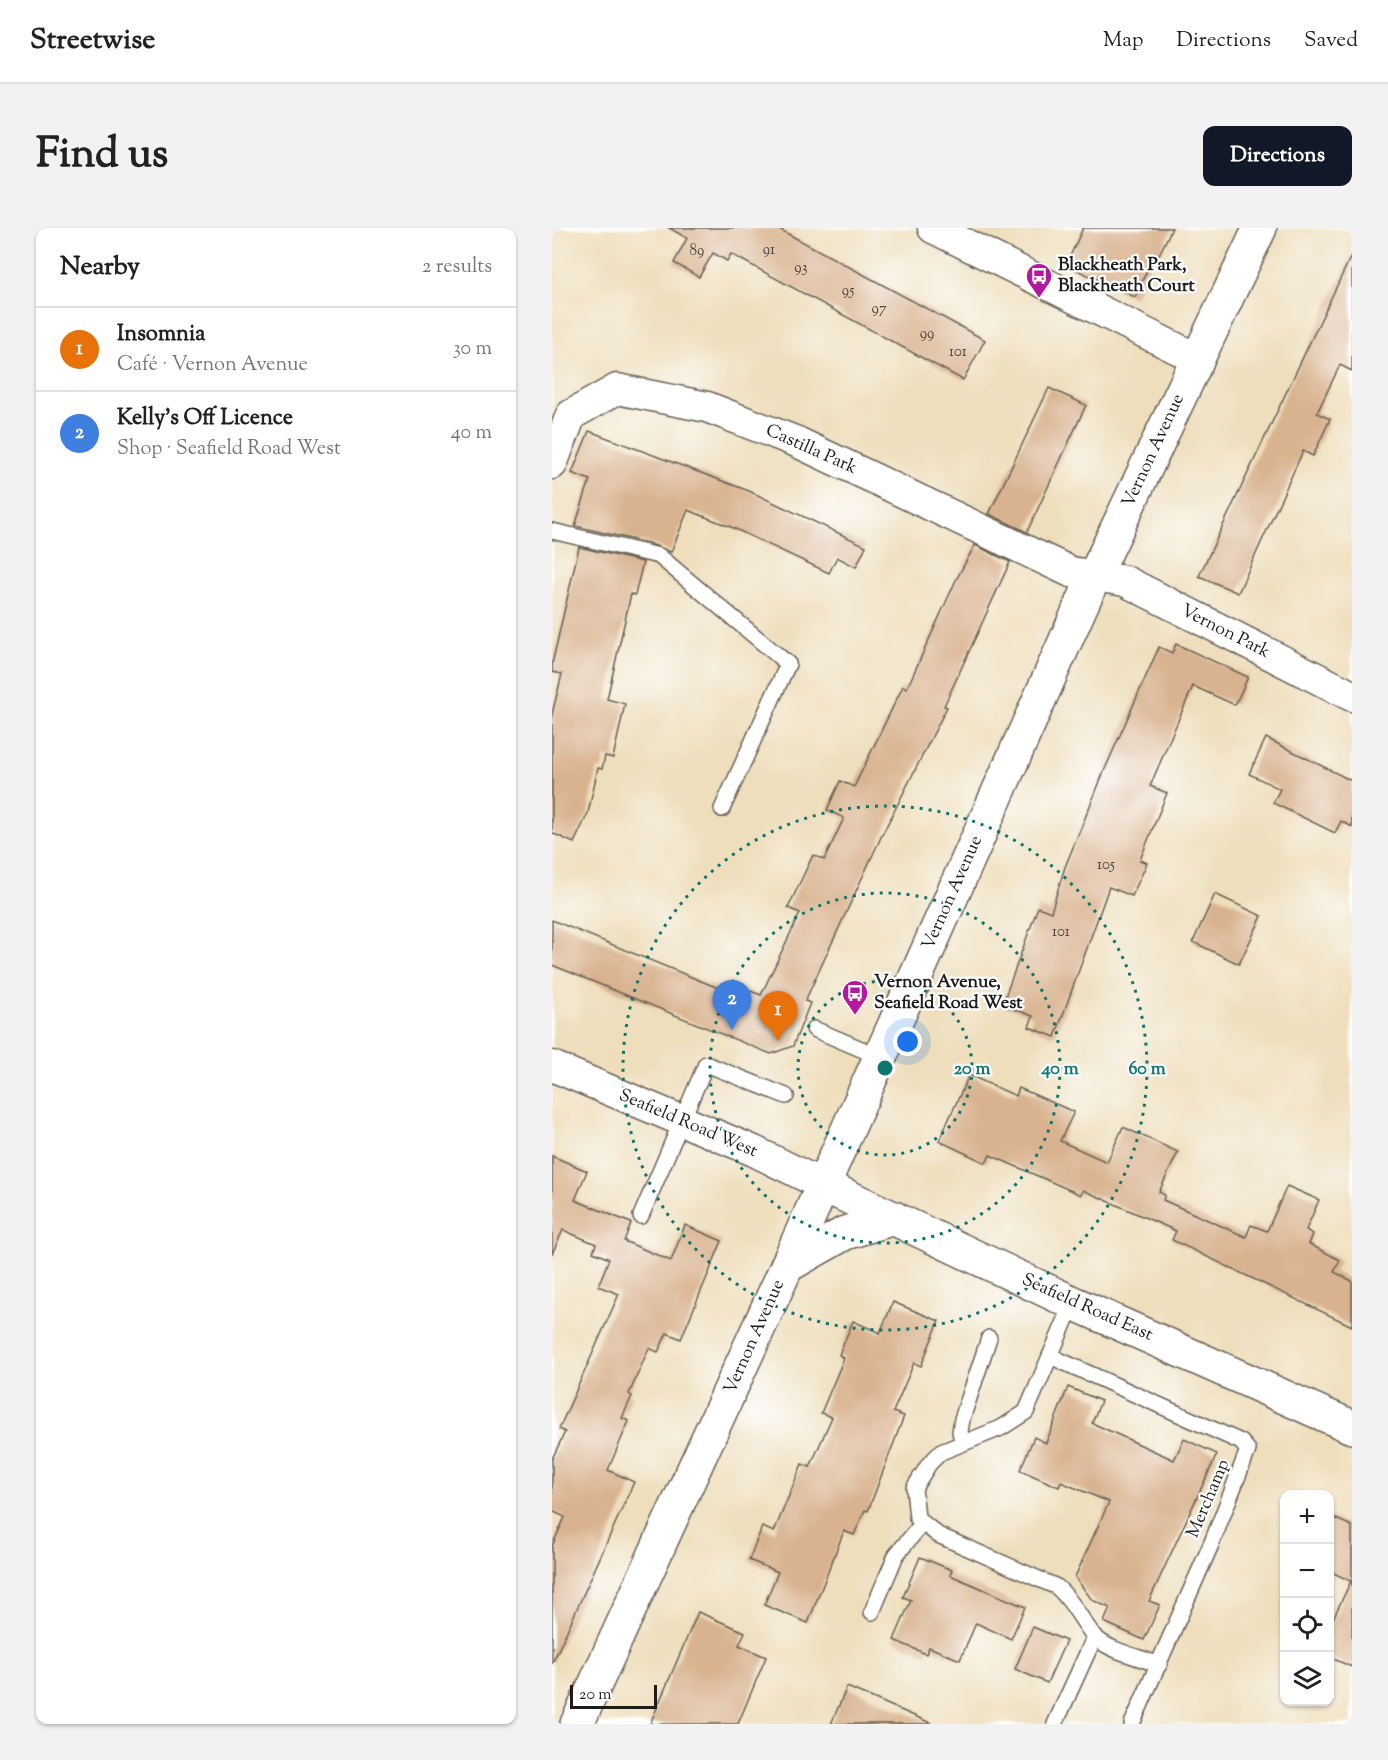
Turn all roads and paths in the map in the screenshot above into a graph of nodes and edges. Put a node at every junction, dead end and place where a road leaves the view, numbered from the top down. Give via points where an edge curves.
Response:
1 (933, 228) edge
2 (1260, 228) edge
3 (1198, 359) junction
4 (552, 464) edge
5 (552, 531) edge
6 (1094, 577) junction
7 (1352, 696) edge
8 (722, 809) dead end
9 (814, 1029) dead end
10 (880, 1057) junction
11 (552, 1066) edge
12 (786, 1096) dead end
13 (681, 1121) junction
14 (823, 1185) junction
15 (641, 1216) dead end
16 (894, 1218) junction
17 (787, 1266) junction
18 (1073, 1303) junction
19 (989, 1338) dead end
20 (1050, 1356) junction
21 (1352, 1427) edge
22 (963, 1443) junction
23 (922, 1524) junction
24 (872, 1612) dead end
25 (1095, 1636) junction
26 (1159, 1665) junction
27 (577, 1724) edge
28 (1055, 1724) edge
29 (1132, 1724) edge

1 - 3 street
2 - 3 main road, Vernon Avenue
3 - 6 main road, Vernon Avenue
4 - 6 street, Castilla Park via 571,415 617,389 707,407 797,442 1071,572
5 - 8 lane via 659,556 788,664
6 - 7 street, Vernon Park via 1125,581
6 - 10 main road, Vernon Avenue
9 - 10 lane
10 - 14 main road, Vernon Avenue
11 - 13 street, Seafield Road West
12 - 13 lane via 706,1064
13 - 14 street, Seafield Road West
13 - 15 lane
14 - 16 main road, Seafield Road East
14 - 17 main road, Vernon Avenue
16 - 17 main road via 845,1233
16 - 18 main road, Seafield Road East
17 - 27 main road, Vernon Avenue
18 - 20 lane
18 - 21 main road, Seafield Road East
19 - 22 lane via 962,1419
20 - 22 lane via 1026,1412 1001,1428
20 - 26 lane, Merchamp via 1241,1442 1248,1450
22 - 23 lane via 941,1452 914,1488 917,1518
23 - 24 lane via 896,1555
23 - 25 lane via 938,1535 1057,1587
25 - 26 lane
25 - 28 lane
26 - 29 lane, Merchamp

